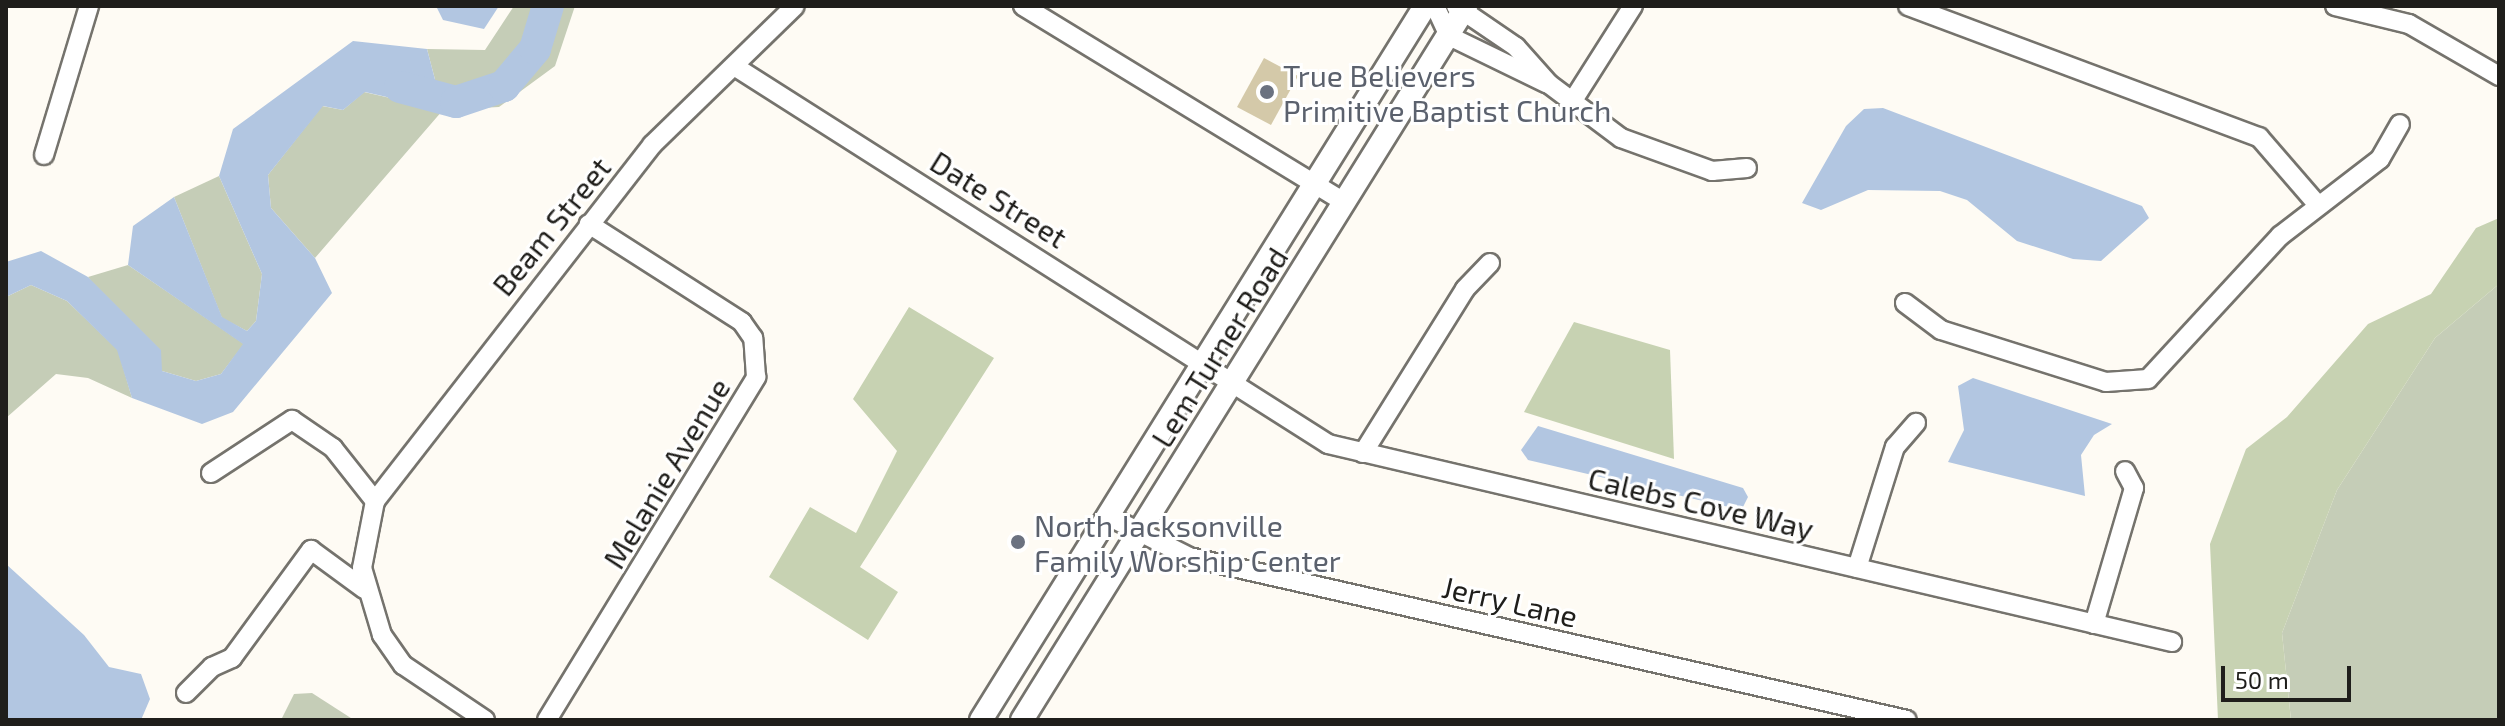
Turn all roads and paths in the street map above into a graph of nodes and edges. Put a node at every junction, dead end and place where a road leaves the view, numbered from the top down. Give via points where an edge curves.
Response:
1 (89, 6) edge
2 (795, 6) edge
3 (1023, 6) edge
4 (1425, 6) edge
5 (1435, 6) edge
6 (1633, 6) edge
7 (1908, 6) edge
8 (2335, 6) edge
9 (1462, 7) edge
10 (1449, 36) junction
11 (734, 66) junction
12 (2497, 71) edge
13 (1549, 84) junction
14 (1572, 102) junction
15 (2400, 124) dead end
16 (44, 155) dead end
17 (1747, 168) dead end
18 (1313, 186) junction
19 (1344, 202) junction
20 (2317, 204) junction
21 (589, 224) junction
22 (1490, 263) dead end
23 (1905, 303) dead end
24 (1203, 362) junction
25 (1232, 384) junction
26 (1916, 423) dead end
27 (1363, 453) junction
28 (2125, 471) dead end
29 (211, 473) dead end
30 (375, 501) junction
31 (1108, 516) junction
32 (1138, 533) junction
33 (1857, 568) junction
34 (364, 589) junction
35 (2094, 624) junction
36 (2172, 642) dead end
37 (186, 693) dead end
38 (485, 720) edge
39 (547, 720) edge
40 (981, 720) edge
41 (1022, 720) edge
42 (1907, 720) edge

1 - 16 street
2 - 11 street, Beam Street
3 - 18 street
4 - 18 main road, Lem Turner Road
5 - 10 street
6 - 14 street
7 - 20 street via 2259,137
8 - 12 street via 2409,24
9 - 10 main road, Lem Turner Road
9 - 13 street via 1516,47
10 - 13 street
10 - 19 main road, Lem Turner Road
11 - 21 street, Beam Street via 652,145
11 - 24 street, Date Street
13 - 14 street
14 - 17 street via 1643,150 1712,171
15 - 20 street via 2380,159
18 - 19 street
18 - 24 main road, Lem Turner Road
19 - 25 main road, Lem Turner Road
20 - 23 street via 2148,379 2106,382 1941,330
21 - 30 street, Beam Street
21 - 39 street, Melanie Avenue via 742,322 753,338 756,377
22 - 27 street via 1465,289
24 - 25 street, Date Street
24 - 31 main road, Lem Turner Road
25 - 27 street, Calebs Cove Way via 1310,436
25 - 32 main road, Lem Turner Road
26 - 33 street via 1895,447
27 - 33 street, Calebs Cove Way
28 - 35 street via 2134,488
29 - 30 street via 292,420 333,448
30 - 34 street via 362,548
31 - 32 street, Jerry Lane
31 - 40 main road, Lem Turner Road
32 - 41 main road, Lem Turner Road
32 - 42 street, Jerry Lane via 1189,557
33 - 35 street, Calebs Cove Way
34 - 37 street via 311,550 232,658 212,667
34 - 38 street via 382,635 403,665
35 - 36 street, Calebs Cove Way

